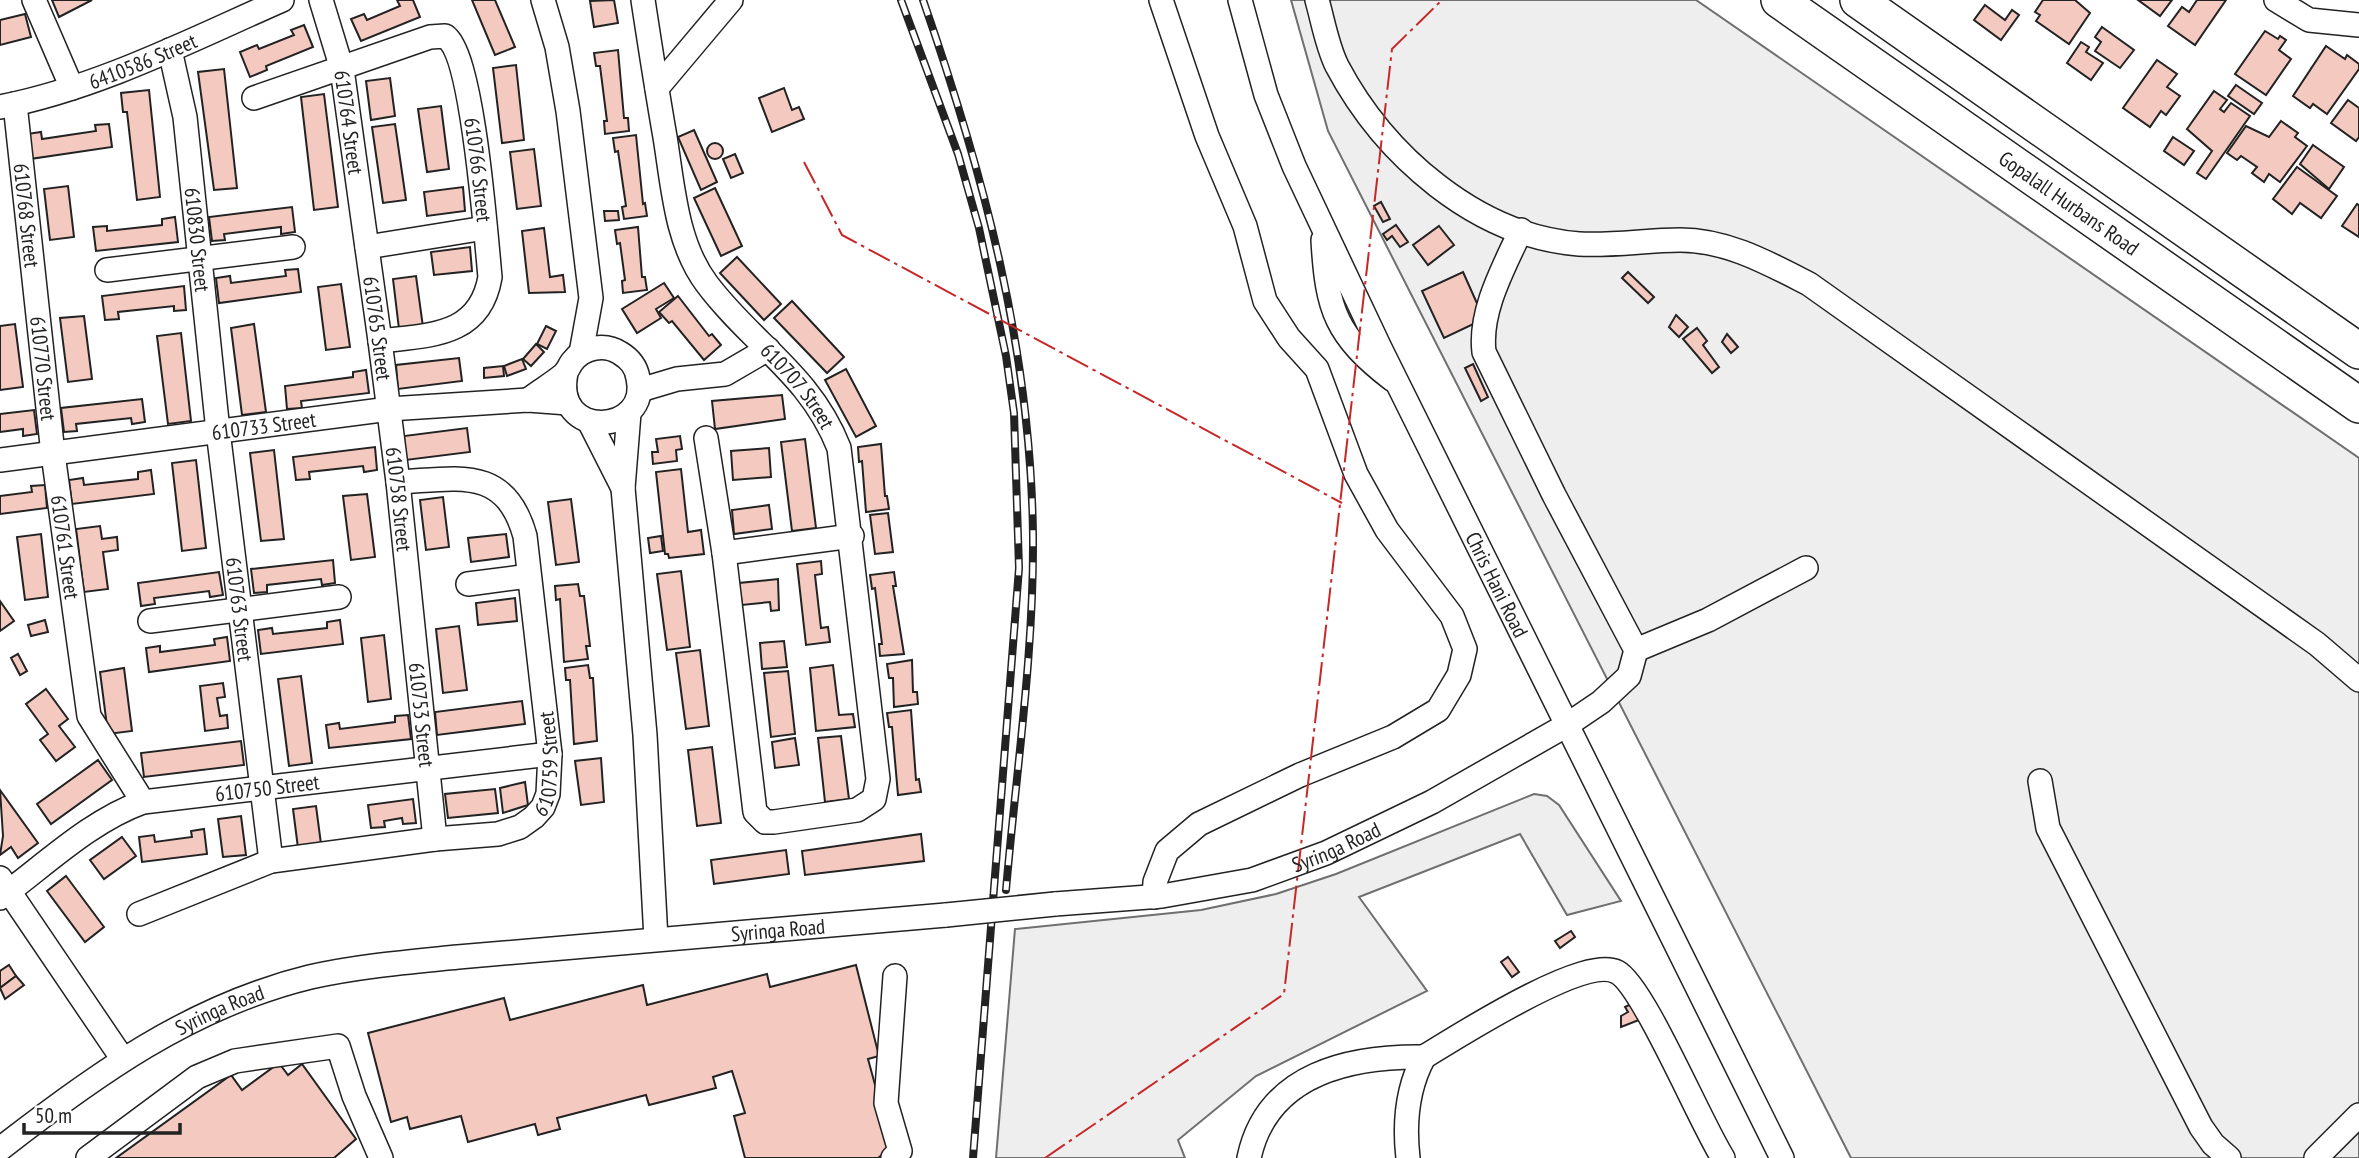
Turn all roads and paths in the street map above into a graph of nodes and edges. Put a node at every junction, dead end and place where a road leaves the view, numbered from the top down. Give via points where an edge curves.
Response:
1 (34, 0) edge
2 (282, 0) edge
3 (321, 0) edge
4 (543, 0) edge
5 (643, 0) edge
6 (731, 0) edge
7 (1161, 0) edge
8 (1240, 0) edge
9 (1317, 0) edge
10 (1779, 0) edge
11 (1857, 0) edge
12 (2276, 0) edge
13 (2359, 25) edge
14 (170, 50) junction
15 (342, 69) junction
16 (72, 88) junction
17 (657, 88) junction
18 (254, 98) dead end
19 (7, 105) edge
20 (485, 228) junction
21 (1521, 230) junction
22 (293, 247) dead end
23 (367, 247) junction
24 (200, 261) junction
25 (107, 270) dead end
26 (34, 284) joint
27 (592, 298) junction
28 (380, 341) junction
29 (768, 349) junction
30 (2359, 351) edge
31 (581, 354) junction
32 (623, 355) junction
33 (566, 373) junction
34 (677, 379) junction
35 (640, 390) junction
36 (528, 400) junction
37 (568, 403) junction
38 (2359, 405) edge
39 (389, 409) junction
40 (629, 412) junction
41 (589, 421) junction
42 (218, 431) junction
43 (706, 438) dead end
44 (54, 454) junction
45 (0, 460) edge
46 (398, 482) junction
47 (624, 488) junction
48 (852, 537) junction
49 (724, 553) junction
50 (1806, 568) dead end
51 (530, 576) junction
52 (468, 584) dead end
53 (409, 590) joint
54 (339, 597) dead end
55 (239, 609) junction
56 (150, 621) dead end
57 (1636, 650) junction
58 (2359, 680) edge
59 (1567, 724) junction
60 (550, 754) junction
61 (427, 768) junction
62 (2040, 781) dead end
63 (261, 787) junction
64 (143, 802) junction
65 (435, 839) junction
66 (271, 861) junction
67 (3, 889) edge
68 (1154, 897) junction
69 (139, 914) dead end
70 (656, 939) junction
71 (895, 976) dead end
72 (1424, 1057) junction
73 (122, 1058) junction
74 (1742, 1076) junction
75 (2359, 1115) edge
76 (0, 1149) edge
77 (88, 1158) edge
78 (381, 1158) edge
79 (893, 1158) edge
80 (1249, 1158) edge
81 (1408, 1158) edge
82 (1723, 1158) edge
83 (1782, 1158) edge
84 (1794, 1158) edge
85 (2229, 1158) edge
86 (2316, 1158) edge

1 - 16 street
2 - 14 street, 6410586 Street
3 - 15 street, 610764 Street
4 - 27 street via 568,111
5 - 17 street, 610707 Street
6 - 17 street
7 - 68 street via 1241,216 1265,300 1289,338 1317,369 1356,474 1387,530 1452,616 1465,649 1459,675 1438,710 1393,737 1199,824 1167,851
8 - 59 street, Chris Hani Road via 1266,95 1323,226
9 - 21 street via 1336,64 1398,152 1436,185
10 - 38 highway, Gopalall Hurbans Road
11 - 30 highway, Gopalall Hurbans Road
12 - 13 street via 2309,20
14 - 16 street, 6410586 Street
14 - 24 street, 610830 Street via 185,117
15 - 18 street
15 - 20 street, 610766 Street via 430,37 450,39 469,96
15 - 23 street, 610764 Street
16 - 19 street, 6410586 Street
17 - 29 street, 610707 Street via 674,197 690,257 707,285
19 - 26 street, 610768 Street
20 - 23 street
20 - 28 street, 610766 Street via 490,277 481,307 440,334
21 - 57 street via 1496,285 1482,335 1484,352
21 - 58 street via 1579,244 1681,240 1717,244 1757,257 1809,284 2317,644
22 - 24 street
23 - 28 street, 610765 Street
24 - 25 street
24 - 42 street, 610830 Street
26 - 44 street, 610770 Street
27 - 31 street
27 - 32 street
28 - 39 street, 610765 Street
29 - 34 street via 724,374
29 - 48 street, 610707 Street via 827,418 839,448
31 - 32 street via 592,349
31 - 33 street
32 - 34 street
32 - 35 street
33 - 36 street
33 - 37 street
34 - 35 street
35 - 40 street
36 - 37 street, 610733 Street
36 - 39 street, 610733 Street
37 - 41 street
39 - 42 street, 610733 Street
39 - 46 street, 610758 Street
40 - 41 street via 618,420
40 - 47 street
41 - 47 street
42 - 44 street, 610733 Street
42 - 55 street, 610763 Street
43 - 49 street
44 - 45 street, 610733 Street
44 - 64 street, 610761 Street via 89,716
46 - 51 street, 610759 Street via 465,479 493,486 519,513
46 - 53 street, 610758 Street
47 - 70 street
48 - 49 street
48 - 49 street, 610707 Street via 878,779 874,799 857,810 774,822 765,822 755,812
50 - 57 street via 1708,620
51 - 52 street
51 - 60 street, 610759 Street
53 - 61 street, 610753 Street
54 - 55 street
55 - 56 street
55 - 63 street, 610763 Street
57 - 59 street, Syringa Road via 1629,676
59 - 68 street, Syringa Road via 1432,802 1326,853 1252,880
59 - 74 street, Chris Hani Road
60 - 61 street, 610750 Street
60 - 65 street, 610759 Street via 548,794 534,817 498,834
61 - 63 street, 610750 Street
61 - 65 street, 610753 Street
62 - 85 street via 2048,828 2201,1127
63 - 64 street, 610750 Street
63 - 66 street, 610763 Street
64 - 67 street, 610750 Street via 102,822
65 - 66 street, 610759 Street
66 - 69 street, 610759 Street
67 - 73 street
68 - 70 street, Syringa Road, bridge
70 - 73 street, Syringa Road via 378,965 311,977 204,1014
71 - 79 street via 886,1103 899,1142 900,1151
72 - 80 street via 1356,1060 1322,1072 1280,1100 1264,1119
72 - 81 street via 1408,1102
72 - 82 street via 1563,980 1588,970 1619,972 1639,998
73 - 76 street, Syringa Road
74 - 83 street, Chris Hani Road
74 - 84 street via 1778,1118
75 - 86 street
77 - 78 street via 197,1077 236,1061 338,1046

